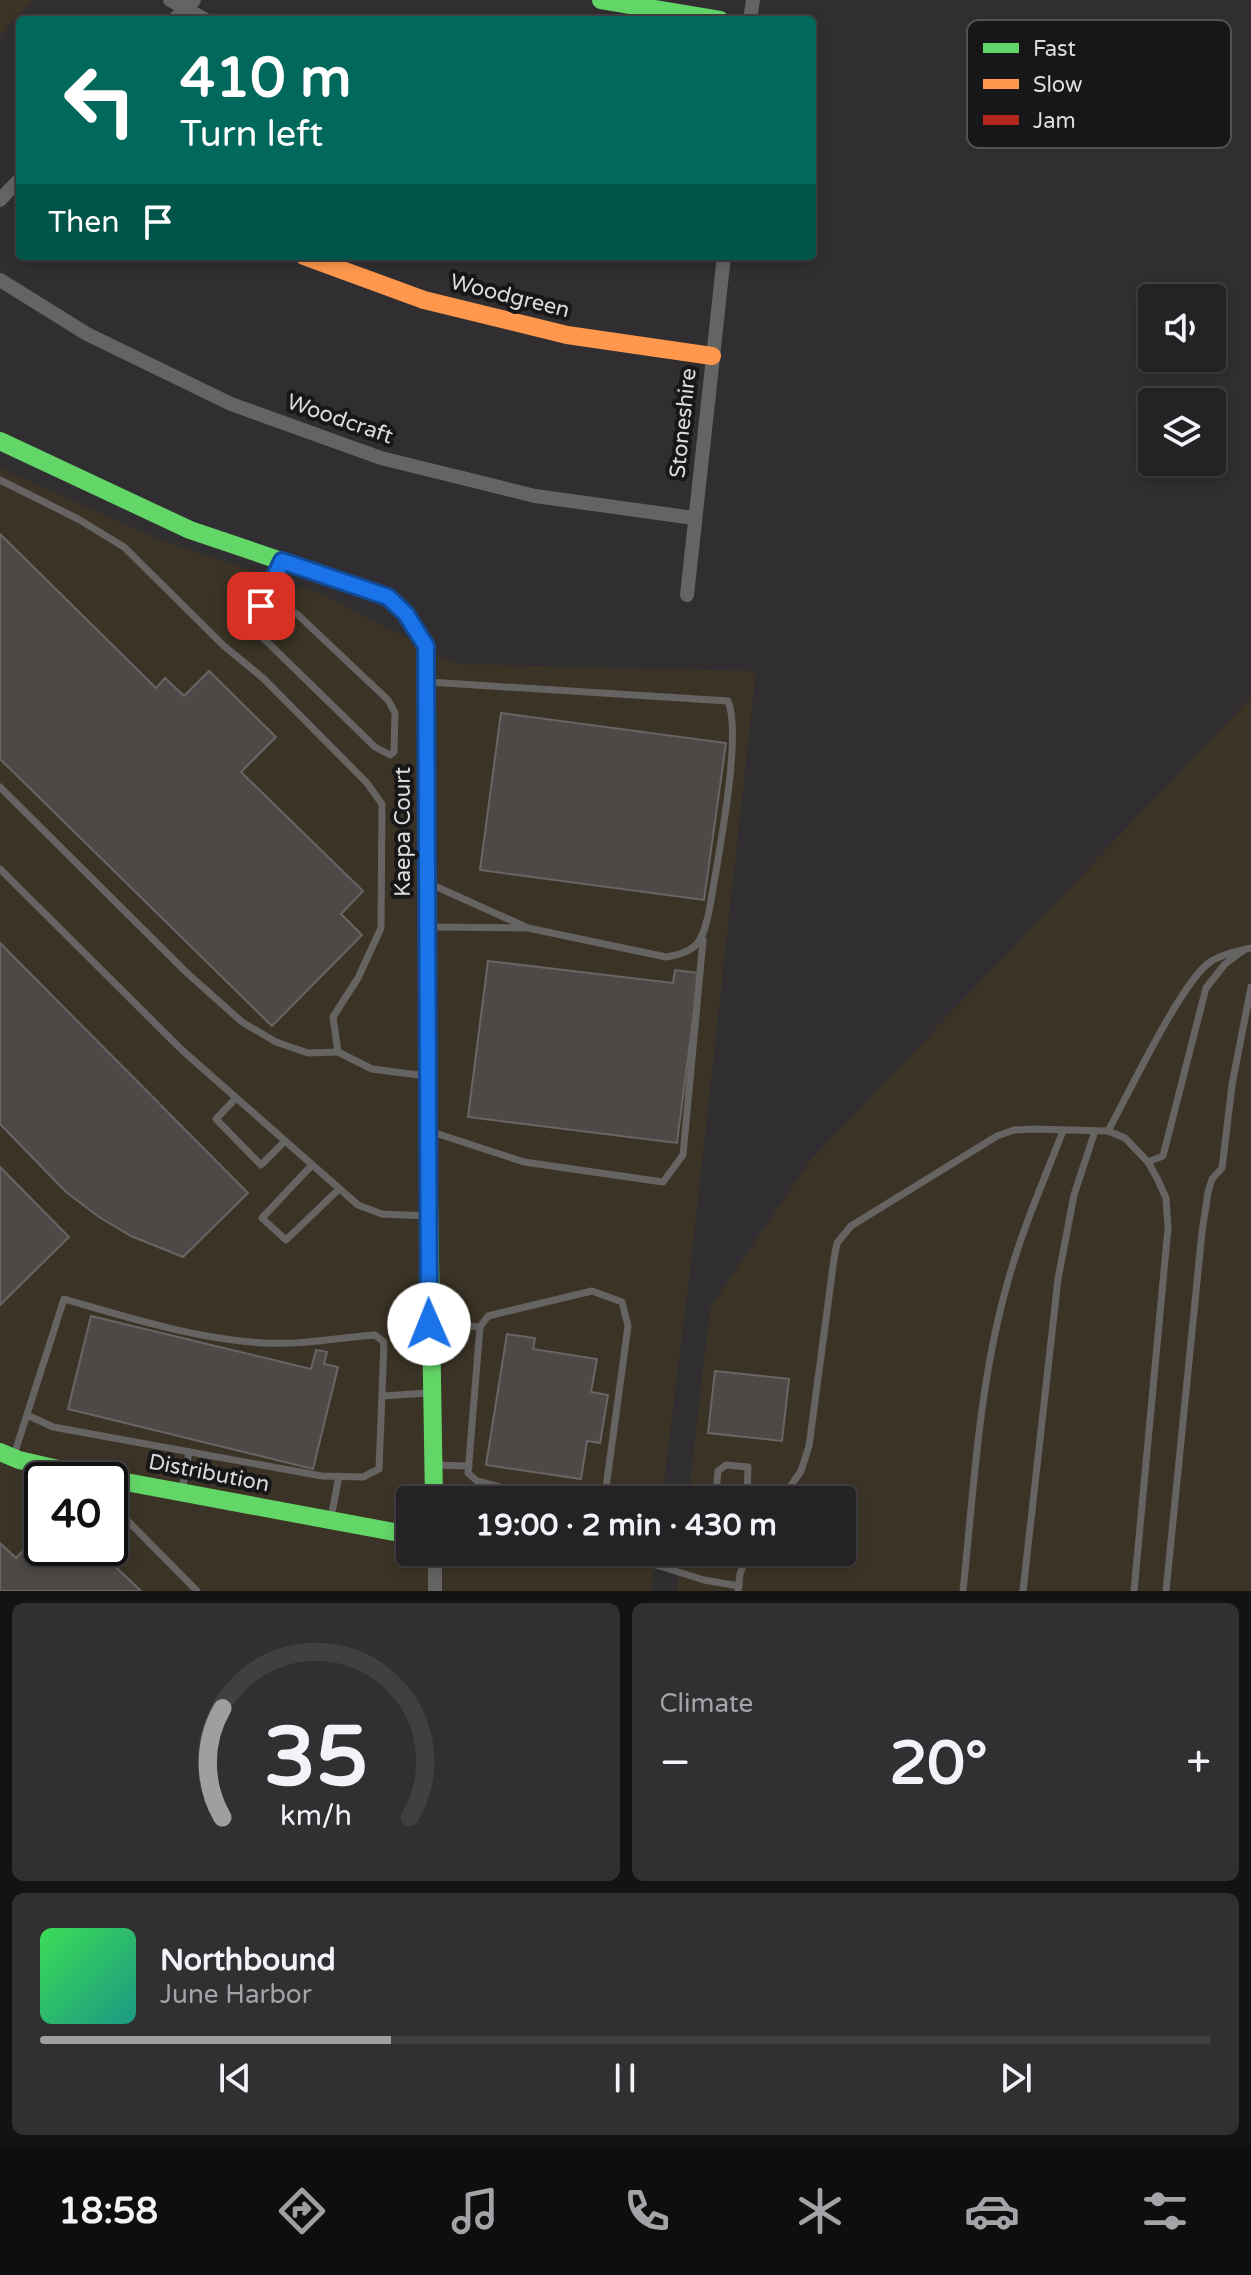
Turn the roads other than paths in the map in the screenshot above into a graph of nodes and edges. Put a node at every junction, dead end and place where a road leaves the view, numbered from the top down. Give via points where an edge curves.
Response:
1 (170, 0) edge
2 (601, 0) edge
3 (184, 10) edge
4 (696, 16) edge
5 (16, 183) edge
6 (0, 200) edge
7 (315, 260) edge
8 (724, 260) edge
9 (0, 280) edge
10 (712, 356) junction
11 (0, 441) edge
12 (0, 480) edge
13 (694, 518) junction
14 (282, 561) junction
15 (687, 595) dead end
16 (261, 606) junction
17 (426, 682) junction
18 (0, 787) edge
19 (0, 869) edge
20 (427, 882) junction
21 (428, 927) junction
22 (528, 928) junction
23 (703, 939) junction
24 (1248, 949) edge
25 (1251, 987) edge
26 (338, 1052) junction
27 (429, 1077) junction
28 (236, 1098) junction
29 (429, 1131) junction
30 (1063, 1131) junction
31 (1095, 1131) junction
32 (1108, 1131) junction
33 (284, 1142) junction
34 (1148, 1162) junction
35 (311, 1166) junction
36 (339, 1189) junction
37 (428, 1216) junction
38 (429, 1324) junction
39 (480, 1327) junction
40 (430, 1393) junction
41 (382, 1396) junction
42 (27, 1415) junction
43 (189, 1452) junction
44 (7, 1455) edge
45 (34, 1462) edge
46 (433, 1465) junction
47 (469, 1466) junction
48 (339, 1476) junction
49 (128, 1484) edge
50 (434, 1486) edge
51 (496, 1486) edge
52 (606, 1486) edge
53 (716, 1486) edge
54 (747, 1486) edge
55 (791, 1486) edge
56 (181, 1492) junction
57 (331, 1520) junction
58 (128, 1521) edge
59 (396, 1532) edge
60 (435, 1566) edge
61 (658, 1566) edge
62 (744, 1566) edge
63 (738, 1588) edge
64 (197, 1591) edge
65 (435, 1591) edge
66 (963, 1591) edge
67 (1023, 1591) edge
68 (1134, 1591) edge
69 (1166, 1591) edge

1 - 3 street
2 - 4 street
5 - 6 street
7 - 10 street, Woodgreen via 424,300 567,335
8 - 10 street, Stoneshire
9 - 13 street, Woodcraft via 87,334 231,404 381,458 535,496
10 - 13 street, Stoneshire
11 - 14 street, Kaepa Court via 190,530
12 - 26 lane via 124,547 263,678 382,804 381,928 333,1017
13 - 15 street, Stoneshire
14 - 16 lane
14 - 17 street, Kaepa Court via 388,597 426,646
16 - 16 lane via 254,625 262,639 375,747 394,752 395,713 388,700 297,614
17 - 20 street, Kaepa Court
17 - 23 lane via 728,701 732,750
18 - 26 lane via 242,1022 308,1053
19 - 28 lane
20 - 21 street, Kaepa Court
20 - 22 lane
21 - 22 lane
21 - 27 street, Kaepa Court
22 - 23 lane via 666,957 685,954
23 - 29 lane via 683,1155 663,1182 524,1162
24 - 32 lane via 1211,962 1199,973
24 - 34 lane via 1225,964 1206,988 1163,1156
25 - 69 lane via 1222,1168 1212,1179 1202,1232
26 - 27 lane via 372,1069
27 - 29 street, Kaepa Court
28 - 33 lane
28 - 33 lane via 216,1119 261,1165
29 - 37 street, Kaepa Court
30 - 31 lane
30 - 55 lane via 1014,1130 997,1136 851,1226 837,1243 809,1446
30 - 66 lane via 1008,1280 991,1354
31 - 32 lane
31 - 67 lane via 1074,1195 1058,1279
32 - 34 lane via 1125,1138
33 - 35 lane
34 - 68 lane via 1166,1198 1168,1242
35 - 36 lane
35 - 36 lane via 262,1218 286,1240
36 - 37 lane via 358,1205 382,1214
37 - 38 street, Kaepa Court
38 - 39 lane
38 - 40 street, Kaepa Court
39 - 47 lane
39 - 52 lane via 488,1316 592,1291 622,1302 628,1326
40 - 41 lane
40 - 46 street, Kaepa Court
41 - 42 lane via 384,1342 375,1335 250,1342 173,1329 64,1299
41 - 48 lane via 379,1469 363,1477
42 - 43 lane via 53,1427
42 - 44 lane
43 - 48 lane
43 - 56 lane
44 - 45 street, Distribution
46 - 47 lane
46 - 50 street, Kaepa Court
47 - 51 lane via 468,1473 477,1481
48 - 57 lane
49 - 56 street, Distribution
53 - 54 lane via 718,1471 726,1465 748,1467
56 - 57 street, Distribution
57 - 59 street, Distribution
58 - 64 lane
60 - 65 street
61 - 63 lane
62 - 63 lane

